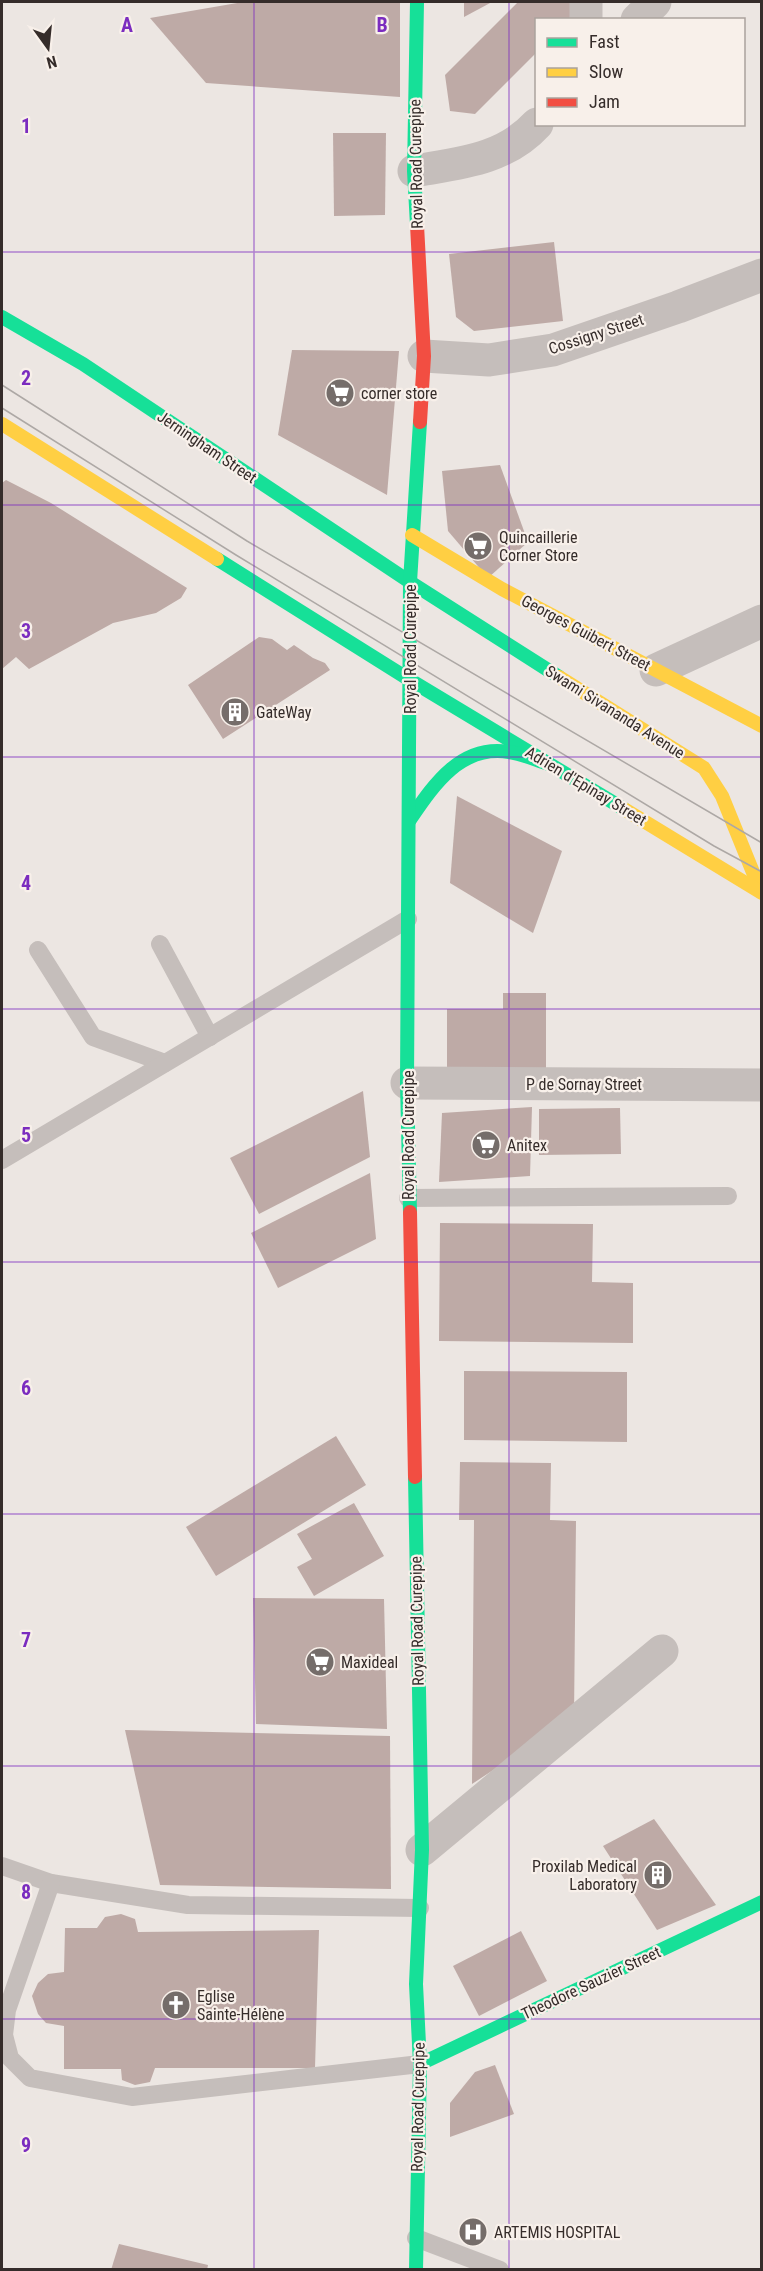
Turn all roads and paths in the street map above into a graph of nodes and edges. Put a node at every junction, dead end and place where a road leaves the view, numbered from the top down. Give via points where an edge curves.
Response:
1 (417, 2) edge
2 (586, 2) edge
3 (655, 2) edge
4 (586, 18) edge
5 (640, 18) edge
6 (535, 126) edge
7 (414, 171) junction
8 (762, 275) edge
9 (2, 316) edge
10 (424, 356) junction
11 (2, 424) edge
12 (412, 535) junction
13 (410, 582) junction
14 (762, 621) edge
15 (656, 670) junction
16 (410, 680) junction
17 (762, 726) edge
18 (549, 764) junction
19 (409, 821) junction
20 (761, 892) edge
21 (408, 919) junction
22 (160, 944) dead end
23 (38, 950) dead end
24 (210, 1036) junction
25 (165, 1063) junction
26 (407, 1083) junction
27 (762, 1085) edge
28 (2, 1160) edge
29 (728, 1196) dead end
30 (408, 1198) junction
31 (662, 1651) dead end
32 (422, 1850) junction
33 (2, 1866) edge
34 (51, 1883) junction
35 (762, 1902) edge
36 (420, 1908) junction
37 (420, 2064) junction
38 (416, 2238) junction
39 (416, 2270) edge
40 (500, 2270) edge

1 - 7 main road, Royal Road Curepipe
2 - 4 street
3 - 5 street
6 - 7 street via 523,140 482,159
7 - 10 main road, Royal Road Curepipe
8 - 10 street, Cossigny Street via 553,350 489,360
9 - 13 main road, Jerningham Street via 83,364
10 - 12 main road, Royal Road Curepipe
11 - 16 main road
12 - 13 main road, Royal Road Curepipe
12 - 15 main road, Georges Guibert Street
13 - 16 main road, Royal Road Curepipe
13 - 20 main road, Swami Sivananda Avenue via 704,768 722,796
14 - 15 street
15 - 17 main road, Georges Guibert Street
16 - 18 main road, Adrien d'Epinay Street
16 - 19 main road, Royal Road Curepipe
18 - 19 main road via 505,751 478,754 454,763
18 - 20 main road, Adrien d'Epinay Street
19 - 21 main road, Royal Road Curepipe
21 - 24 lane
21 - 26 main road, Royal Road Curepipe
22 - 24 lane
23 - 25 lane via 93,1037
24 - 25 lane
25 - 28 lane
26 - 27 street, P de Sornay Street
26 - 30 main road, Royal Road Curepipe
29 - 30 lane
30 - 32 main road, Royal Road Curepipe
31 - 32 street
32 - 36 main road, Royal Road Curepipe
33 - 34 lane
34 - 36 lane via 188,1905
34 - 37 lane via 7,2010 4,2035 10,2058 30,2078 132,2097
35 - 37 main road, Theodore Sauzier Street
36 - 37 main road, Royal Road Curepipe via 416,1984
37 - 38 main road, Royal Road Curepipe
38 - 39 main road, Royal Road Curepipe
38 - 40 lane

